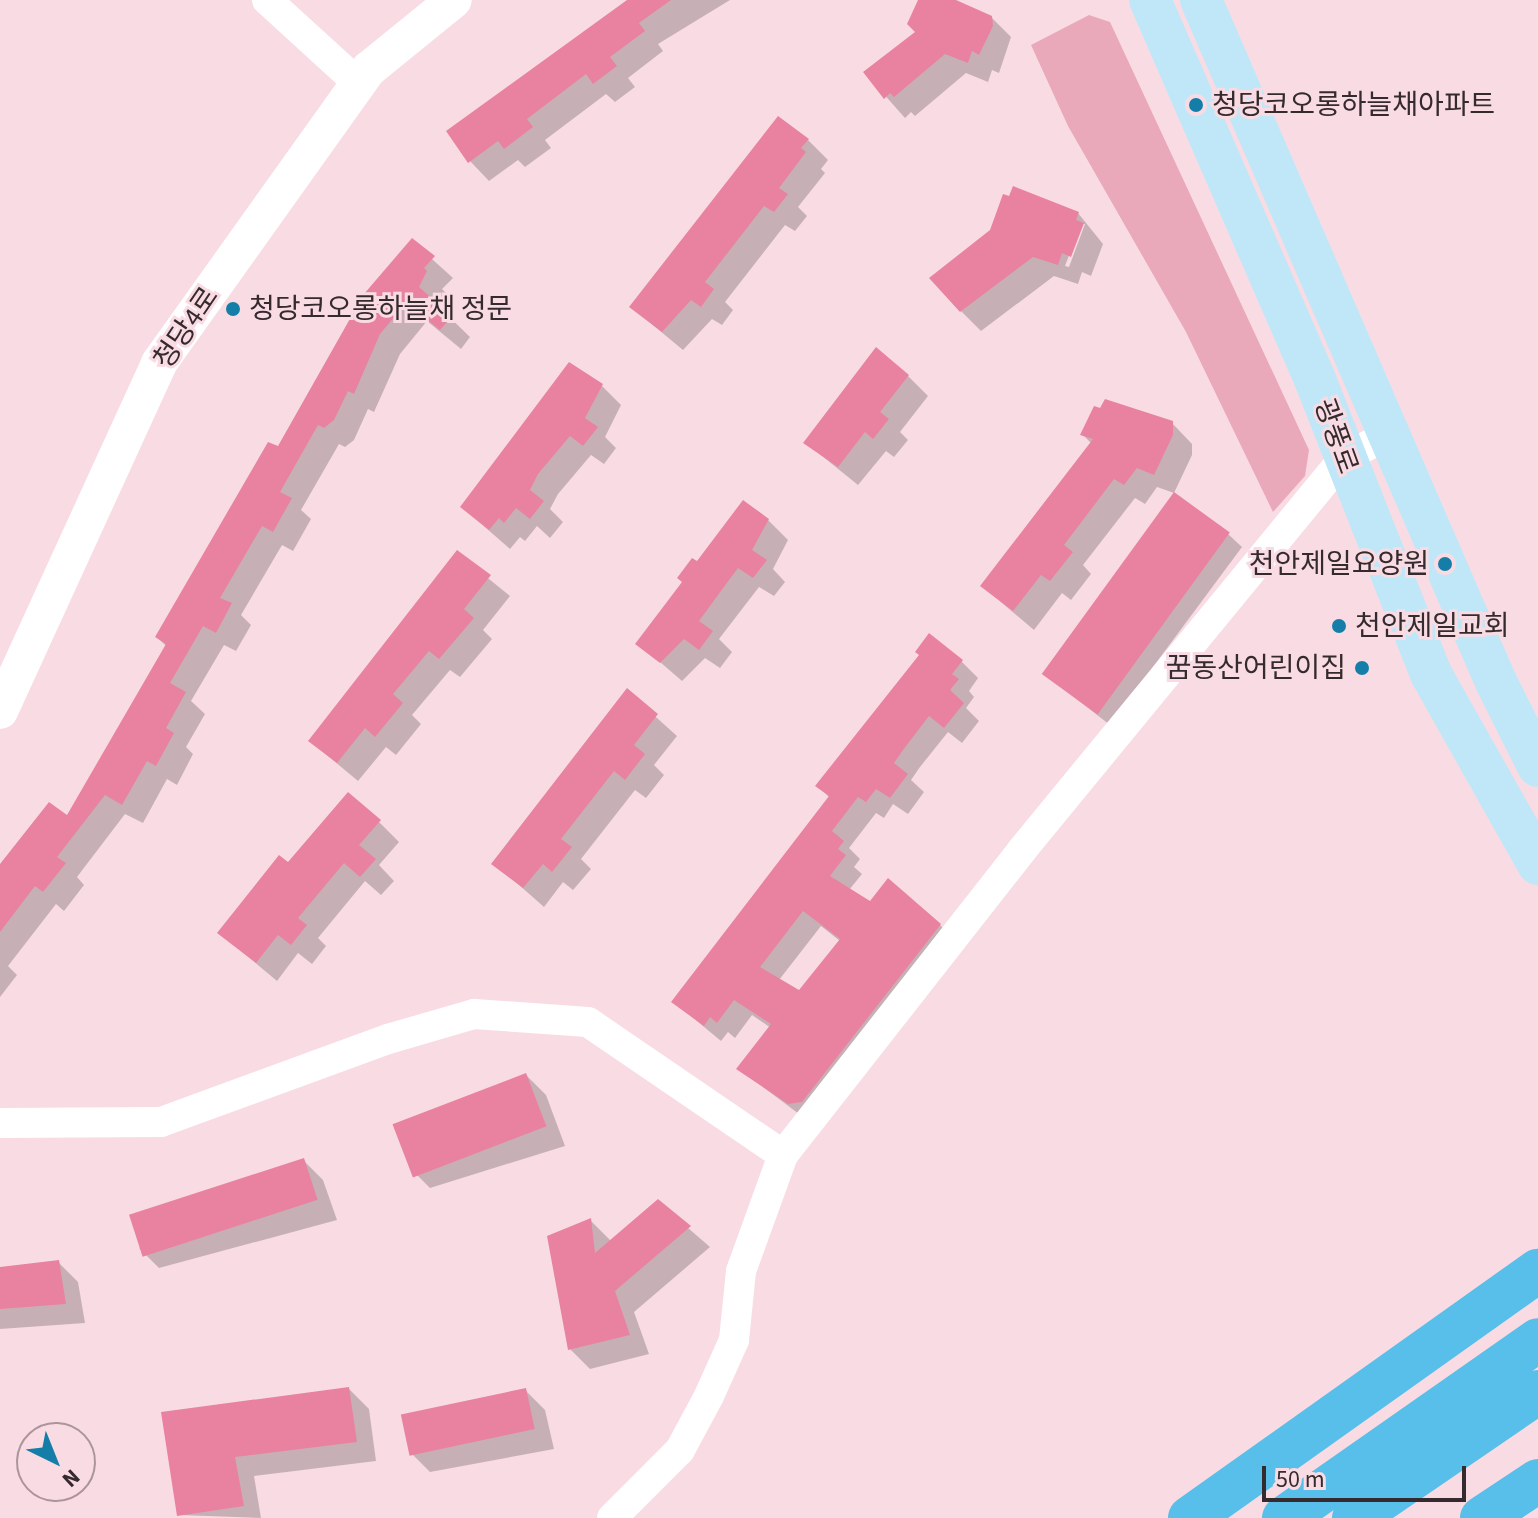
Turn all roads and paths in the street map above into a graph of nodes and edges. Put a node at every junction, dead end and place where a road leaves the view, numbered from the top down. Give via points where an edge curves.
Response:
1 (267, 0) edge
2 (454, 0) edge
3 (1150, 0) edge
4 (1201, 0) edge
5 (358, 83) junction
6 (1389, 434) junction
7 (1343, 459) junction
8 (0, 711) edge
9 (1538, 766) edge
10 (1538, 864) edge
11 (0, 1123) edge
12 (783, 1155) junction
13 (1538, 1271) edge
14 (1538, 1340) edge
15 (1538, 1392) edge
16 (1538, 1481) edge
17 (612, 1518) edge
18 (1190, 1518) edge
19 (1284, 1518) edge
20 (1354, 1518) edge
21 (1482, 1518) edge

1 - 5 street
2 - 5 street, 청당4로
3 - 7 main road, 광풍로 via 1314,377
4 - 6 main road, 광풍로
5 - 8 street, 청당4로 via 159,363
6 - 7 street
6 - 9 main road, 광풍로
7 - 10 main road, 광풍로 via 1431,674
7 - 12 street via 1022,850
11 - 12 street via 10,1127 161,1122 388,1039 474,1014 588,1022
12 - 17 street via 741,1271 734,1340 709,1396 680,1450
13 - 18 highway
14 - 19 highway
15 - 20 highway
16 - 21 highway

